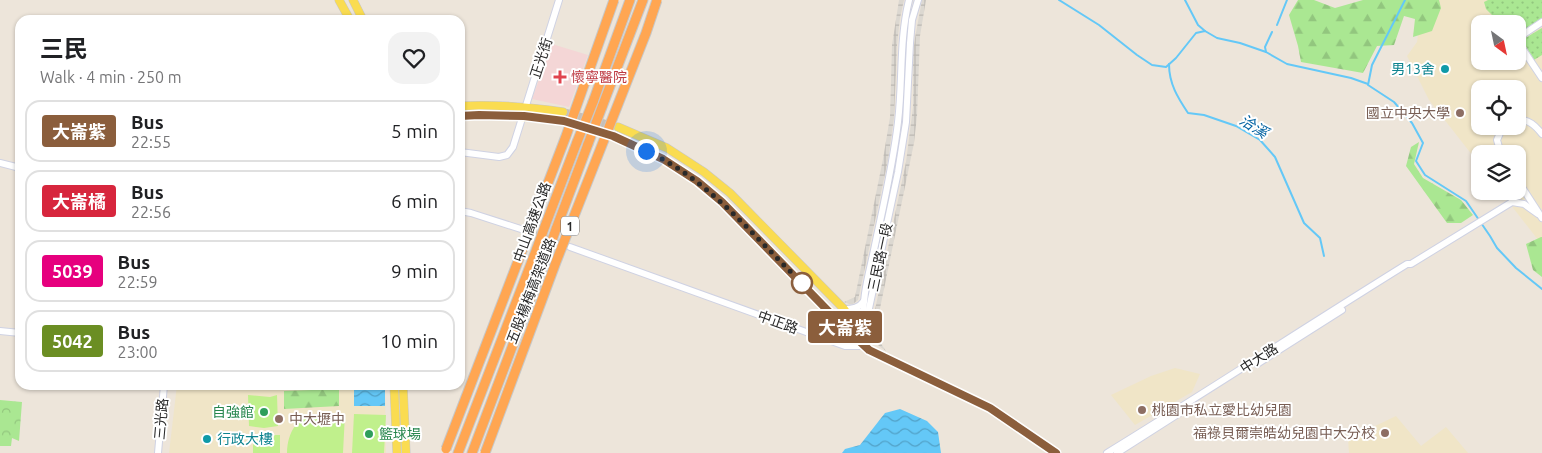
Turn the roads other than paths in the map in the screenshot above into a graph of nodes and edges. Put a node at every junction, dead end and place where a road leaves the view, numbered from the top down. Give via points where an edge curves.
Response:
1 (339, 0) edge
2 (353, 0) edge
3 (559, 0) edge
4 (614, 0) edge
5 (630, 0) edge
6 (643, 0) edge
7 (657, 0) edge
8 (909, 0) edge
9 (918, 0) edge
10 (347, 15) edge
11 (360, 15) edge
12 (1542, 22) edge
13 (1526, 34) edge
14 (1526, 53) edge
15 (1542, 78) edge
16 (465, 106) edge
17 (525, 107) junction
18 (563, 112) tunnel mouth
19 (465, 116) edge
20 (524, 116) junction
21 (1526, 120) edge
22 (564, 121) tunnel mouth
23 (618, 127) tunnel mouth
24 (1542, 134) edge
25 (613, 136) tunnel mouth
26 (465, 153) edge
27 (0, 163) edge
28 (15, 167) edge
29 (1526, 194) edge
30 (1512, 202) joint
31 (465, 212) edge
32 (1541, 217) edge
33 (528, 231) tunnel mouth
34 (570, 247) tunnel mouth
35 (1411, 264) junction
36 (865, 300) junction
37 (844, 309) junction
38 (0, 331) edge
39 (15, 332) edge
40 (866, 346) junction
41 (164, 390) edge
42 (394, 390) edge
43 (403, 390) edge
44 (446, 451) edge
45 (158, 453) edge
46 (397, 453) edge
47 (406, 453) edge
48 (458, 453) edge
49 (472, 453) edge
50 (485, 453) edge
51 (1056, 453) edge
52 (1107, 453) edge
53 (1117, 453) edge

1 - 10 main road
2 - 11 main road
3 - 17 street, 正光街
4 - 44 highway, 五股楊梅高架道路, bridge
5 - 48 highway, 中山高速公路 / 1, bridge
6 - 49 highway, 中山高速公路 / 1, bridge
7 - 50 highway, 五股楊梅高架道路 / 1, bridge
8 - 36 street, 三民路一段 via 901,47 899,120
9 - 40 street, 三民路一段 via 912,20 906,122 867,318
12 - 13 street
14 - 15 street
16 - 17 main road
17 - 18 main road
17 - 20 street, 正光街
19 - 20 main road
20 - 22 main road
20 - 26 street, 正光街 via 507,155
21 - 24 street
23 - 37 main road via 667,148 704,172 730,193
25 - 40 main road via 663,159 703,186
27 - 28 street
29 - 32 street
30 - 32 street via 1524,204
30 - 35 street, 中大路
31 - 33 street
34 - 40 street, 中正路 via 845,346
35 - 52 street, 中大路
35 - 53 street, 中大路
36 - 37 street via 854,309
36 - 40 street, 三民路一段
37 - 40 main road
38 - 39 street
40 - 51 main road, 中正路 via 899,366 990,408
41 - 45 street, 三光路
42 - 46 main road
43 - 47 main road

